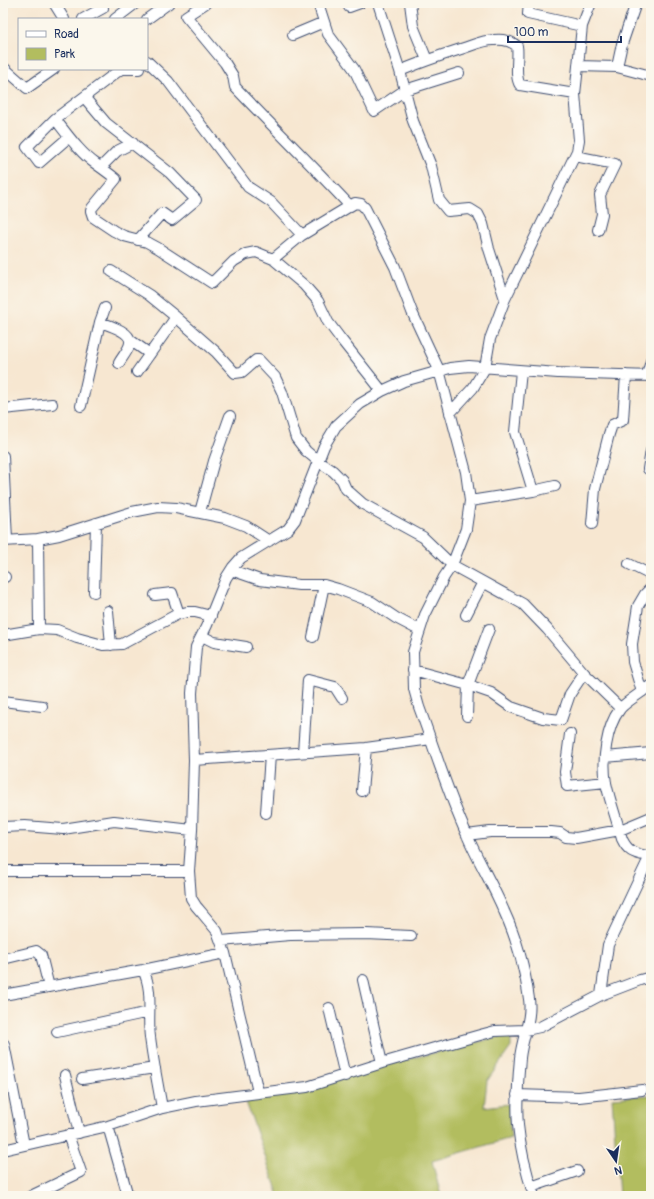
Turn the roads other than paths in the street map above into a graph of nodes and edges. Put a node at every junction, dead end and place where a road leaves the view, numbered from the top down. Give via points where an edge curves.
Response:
1 (54, 3) edge
2 (100, 3) edge
3 (136, 3) edge
4 (169, 3) edge
5 (206, 3) edge
6 (318, 3) edge
7 (360, 3) edge
8 (378, 3) edge
9 (410, 3) edge
10 (529, 3) edge
11 (591, 3) edge
12 (636, 3) edge
13 (191, 7) edge
14 (348, 7) dead end
15 (63, 18) edge
16 (85, 18) edge
17 (116, 18) edge
18 (148, 18) edge
19 (324, 22) junction
20 (582, 26) junction
21 (293, 35) dead end
22 (427, 60) junction
23 (578, 66) junction
24 (3, 67) edge
25 (617, 67) junction
26 (151, 69) edge
27 (53, 70) edge
28 (120, 70) edge
29 (400, 71) junction
30 (460, 73) dead end
31 (651, 75) edge
32 (405, 90) junction
33 (575, 94) junction
34 (84, 98) junction
35 (55, 119) junction
36 (69, 137) junction
37 (133, 143) junction
38 (575, 156) junction
39 (101, 167) junction
40 (350, 206) junction
41 (598, 230) dead end
42 (302, 235) junction
43 (138, 240) junction
44 (274, 259) junction
45 (111, 271) dead end
46 (505, 299) junction
47 (105, 308) dead end
48 (176, 317) junction
49 (100, 322) junction
50 (130, 340) junction
51 (150, 354) junction
52 (651, 362) edge
53 (119, 363) dead end
54 (485, 368) junction
55 (439, 370) junction
56 (522, 370) junction
57 (137, 372) dead end
58 (626, 375) junction
59 (649, 376) edge
60 (382, 391) junction
61 (52, 404) dead end
62 (81, 406) dead end
63 (3, 409) edge
64 (450, 412) junction
65 (230, 416) dead end
66 (651, 451) edge
67 (3, 456) edge
68 (318, 461) junction
69 (648, 469) dead end
70 (555, 486) dead end
71 (533, 491) junction
72 (470, 501) junction
73 (200, 512) junction
74 (96, 523) junction
75 (592, 524) dead end
76 (38, 539) junction
77 (5, 541) edge
78 (269, 541) junction
79 (629, 564) dead end
80 (452, 565) junction
81 (231, 570) junction
82 (651, 577) edge
83 (483, 582) junction
84 (324, 585) junction
85 (651, 588) edge
86 (94, 592) dead end
87 (155, 595) dead end
88 (108, 611) dead end
89 (179, 614) junction
90 (466, 615) dead end
91 (211, 616) junction
92 (39, 629) junction
93 (489, 629) dead end
94 (419, 630) junction
95 (3, 634) edge
96 (202, 636) junction
97 (313, 637) dead end
98 (111, 645) junction
99 (246, 647) dead end
100 (413, 670) junction
101 (584, 673) junction
102 (468, 685) junction
103 (651, 685) edge
104 (642, 692) junction
105 (342, 698) dead end
106 (3, 701) edge
107 (42, 706) dead end
108 (620, 708) junction
109 (466, 716) dead end
110 (570, 734) dead end
111 (431, 739) junction
112 (366, 748) junction
113 (303, 752) junction
114 (651, 753) edge
115 (270, 755) junction
116 (605, 757) junction
117 (194, 760) junction
118 (606, 782) junction
119 (362, 791) dead end
120 (266, 813) dead end
121 (651, 817) edge
122 (3, 827) edge
123 (192, 830) junction
124 (620, 830) junction
125 (467, 835) junction
126 (650, 856) edge
127 (189, 871) junction
128 (3, 872) edge
129 (411, 936) dead end
130 (221, 941) junction
131 (225, 953) junction
132 (3, 958) edge
133 (143, 970) junction
134 (651, 978) edge
135 (364, 980) dead end
136 (49, 987) junction
137 (3, 995) edge
138 (601, 995) junction
139 (329, 1008) dead end
140 (149, 1012) junction
141 (526, 1030) junction
142 (57, 1032) dead end
143 (4, 1044) dead end
144 (382, 1063) junction
145 (155, 1068) junction
146 (65, 1075) dead end
147 (345, 1076) junction
148 (82, 1079) dead end
149 (642, 1090) dead end
150 (258, 1092) junction
151 (517, 1095) junction
152 (162, 1108) junction
153 (108, 1126) junction
154 (79, 1133) junction
155 (68, 1135) junction
156 (24, 1145) junction
157 (3, 1150) edge
158 (577, 1171) dead end
159 (530, 1193) edge
160 (31, 1196) edge
161 (128, 1196) edge

1 - 15 street
2 - 16 street via 103,8
3 - 17 street
4 - 18 street
5 - 13 street
6 - 19 street
7 - 14 street
8 - 29 street
9 - 22 street via 413,26
10 - 20 street via 528,14
11 - 20 street
12 - 25 street
13 - 40 street via 186,16 226,63 235,86
19 - 21 street
19 - 32 street via 328,34 354,69 374,111
20 - 23 street
22 - 29 street
22 - 33 street via 493,40 503,40 517,46 520,85
23 - 25 street
23 - 33 street
24 - 27 street via 27,88
25 - 31 street
26 - 42 street via 168,82 248,187 271,202
28 - 34 street
29 - 32 street
30 - 32 street
32 - 46 street via 413,121 431,166 439,200 448,211 470,209 478,214
33 - 38 street via 579,140
34 - 35 street
34 - 37 street via 106,123
35 - 36 street
35 - 36 street via 27,147 39,163
36 - 39 street
37 - 39 street via 117,151
37 - 43 street via 170,173 196,200 172,220 162,213
38 - 41 street via 615,164 600,195 602,214
38 - 46 street
39 - 43 street via 116,179 92,208 93,217 124,236
40 - 42 street
40 - 55 street via 355,203 365,208 395,267 412,312
42 - 44 street
43 - 44 street via 158,248 212,283 234,261 246,254 256,252
44 - 60 street via 318,300 328,322
45 - 48 street via 149,295
46 - 54 street via 490,338
47 - 49 street
48 - 51 street
48 - 68 street via 216,352 235,373 242,372 256,360 264,365 275,377 282,392 296,438 306,452
49 - 50 street via 123,332
49 - 62 street
50 - 51 street
50 - 53 street via 130,345
51 - 57 street
52 - 59 street
54 - 55 street via 469,366
54 - 56 street
54 - 64 street via 474,388
55 - 60 street
55 - 64 street
56 - 58 street
56 - 71 street via 515,432
58 - 59 street
58 - 75 street via 623,420 612,425 609,434 595,489
60 - 68 street via 360,404 336,426
61 - 63 street
64 - 72 street via 466,472
65 - 73 street
66 - 69 street
67 - 77 street
68 - 78 street via 295,520
68 - 80 street via 333,471 363,504 423,537
70 - 71 street
71 - 72 street
72 - 80 street via 466,529
73 - 74 street via 158,508 132,512
73 - 78 street via 246,526
74 - 76 street
74 - 86 street
76 - 77 street
76 - 92 street
78 - 81 street via 241,558
79 - 82 street
80 - 83 street
80 - 94 street via 435,594
81 - 84 street via 260,580
81 - 91 street
83 - 90 street
83 - 101 street via 523,604
84 - 94 street via 372,602
84 - 97 street
85 - 104 street via 638,606 632,644 633,662
87 - 89 street via 172,593
88 - 98 street
89 - 91 street via 195,612
89 - 98 street via 122,644
91 - 96 street
92 - 95 street
92 - 98 street via 57,630 77,638
93 - 102 street
94 - 100 street via 413,652
96 - 99 street via 214,642
96 - 117 street via 196,647 192,693
100 - 102 street
100 - 111 street via 414,689
101 - 102 street via 570,694 561,720 543,718 510,707 491,693
101 - 108 street
102 - 109 street
103 - 104 street
104 - 108 street
105 - 113 street via 335,687 308,680
106 - 107 street
108 - 116 street via 611,727
110 - 118 street via 565,772 567,786
111 - 112 street
111 - 125 street
112 - 113 street
112 - 119 street
113 - 115 street
114 - 116 street
115 - 117 street
115 - 120 street
116 - 118 street
117 - 123 street
118 - 124 street
121 - 124 street
122 - 123 street via 63,829 114,820
123 - 127 street
124 - 125 street via 576,838 551,832 490,832
124 - 126 street via 626,847 632,852
125 - 141 street via 504,911 521,958 529,1000
126 - 138 street via 608,945
127 - 128 street
127 - 130 street via 191,898 217,931
129 - 130 street via 290,935
130 - 131 street
131 - 133 street
131 - 150 street
132 - 136 street via 39,952
133 - 136 street
133 - 140 street via 150,993
134 - 138 street
135 - 144 street
136 - 137 street
138 - 141 street via 540,1027
139 - 147 street
140 - 142 street
140 - 145 street
141 - 144 street via 495,1032
141 - 151 street via 520,1056
143 - 156 street
144 - 147 street
145 - 148 street
145 - 152 street
146 - 154 street
147 - 150 street via 307,1088
149 - 151 street via 579,1097
150 - 152 street
151 - 159 street via 518,1127
152 - 153 street
153 - 154 street
153 - 161 street
154 - 155 street
155 - 156 street
155 - 160 street via 81,1172
156 - 157 street
158 - 159 street

